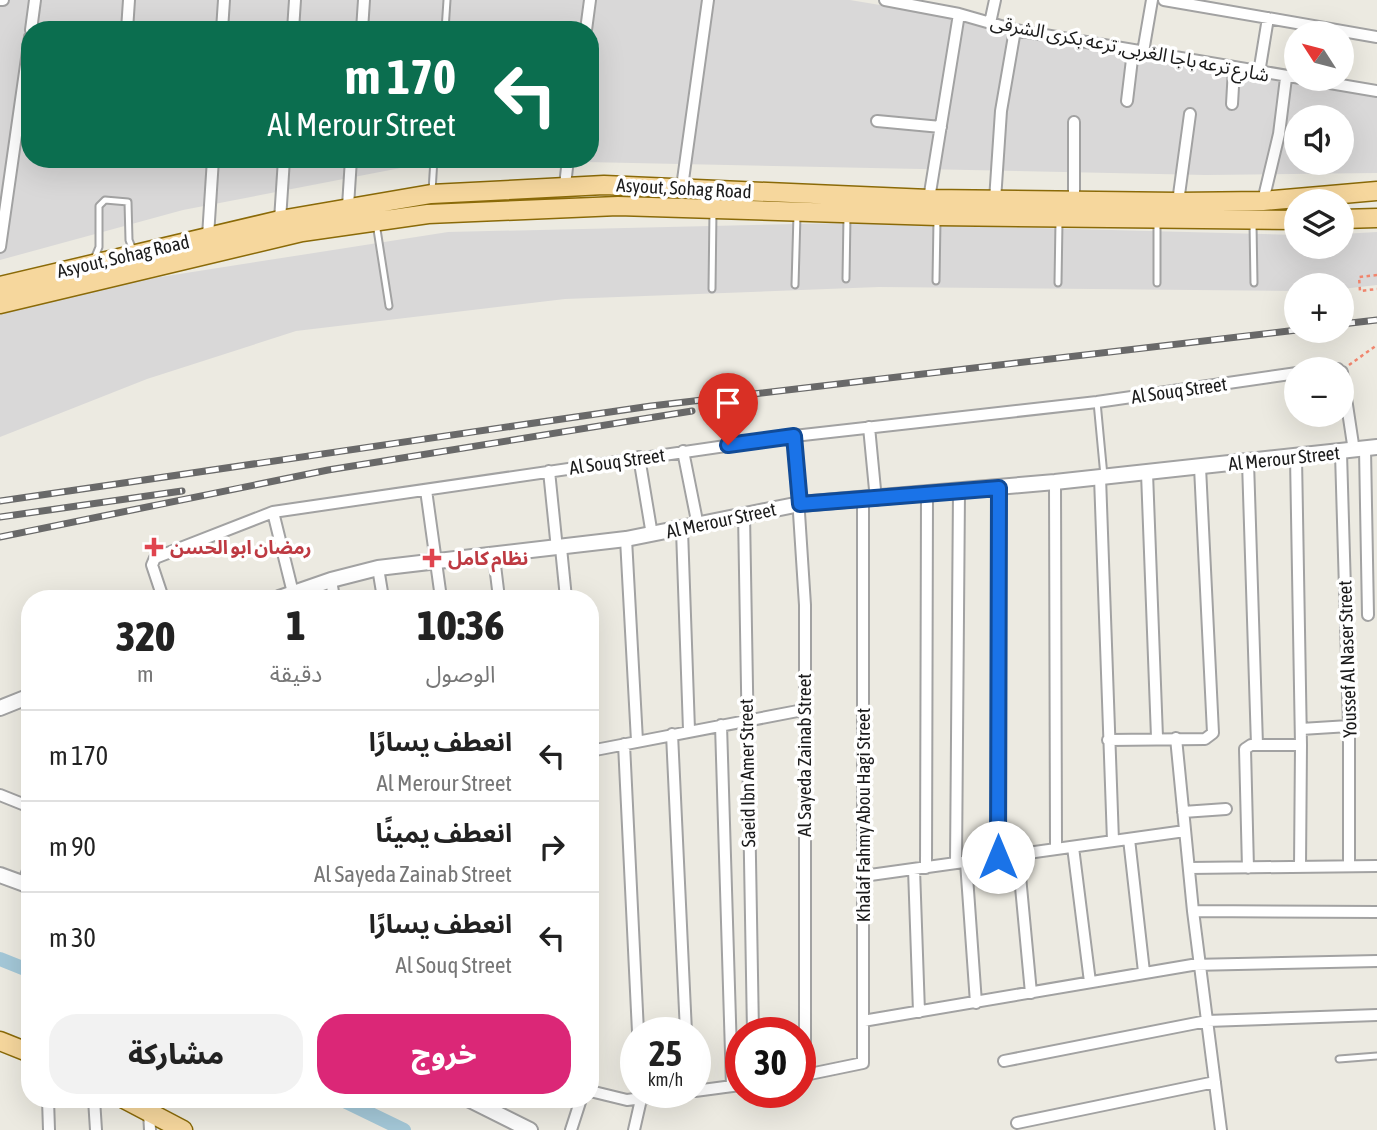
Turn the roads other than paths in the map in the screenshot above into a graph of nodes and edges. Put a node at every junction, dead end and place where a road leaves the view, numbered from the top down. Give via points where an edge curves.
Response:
1 (35, 0) edge
2 (129, 0) edge
3 (224, 0) edge
4 (295, 0) edge
5 (364, 0) edge
6 (447, 0) edge
7 (590, 0) edge
8 (708, 0) edge
9 (884, 0) edge
10 (995, 0) edge
11 (1152, 0) edge
12 (1164, 0) edge
13 (959, 14) junction
14 (1268, 18) junction
15 (32, 21) edge
16 (128, 21) edge
17 (223, 21) edge
18 (294, 21) edge
19 (363, 21) edge
20 (445, 21) edge
21 (587, 21) edge
22 (990, 23) junction
23 (1015, 30) junction
24 (1377, 37) edge
25 (1138, 51) junction
26 (1234, 69) junction
27 (1259, 73) junction
28 (1284, 78) edge
29 (1354, 88) edge
30 (1284, 91) edge
31 (1377, 91) edge
32 (21, 100) edge
33 (1127, 101) dead end
34 (1232, 104) dead end
35 (1190, 114) dead end
36 (877, 121) dead end
37 (1074, 122) dead end
38 (941, 127) junction
39 (212, 168) edge
40 (283, 168) edge
41 (351, 168) edge
42 (433, 168) edge
43 (567, 168) edge
44 (565, 185) junction
45 (540, 187) junction
46 (682, 187) junction
47 (490, 190) junction
48 (1377, 191) edge
49 (431, 194) junction
50 (929, 199) junction
51 (995, 200) junction
52 (1074, 201) junction
53 (1263, 201) junction
54 (1178, 202) junction
55 (348, 206) junction
56 (541, 207) junction
57 (713, 208) junction
58 (492, 210) junction
59 (797, 211) junction
60 (847, 213) junction
61 (937, 216) junction
62 (1377, 218) edge
63 (1059, 219) junction
64 (1354, 219) edge
65 (280, 220) junction
66 (376, 220) junction
67 (1284, 220) edge
68 (1157, 221) junction
69 (1254, 221) junction
70 (208, 236) junction
71 (0, 247) edge
72 (137, 261) junction
73 (88, 264) junction
74 (846, 279) dead end
75 (936, 281) dead end
76 (1058, 283) dead end
77 (1254, 283) dead end
78 (1157, 284) dead end
79 (795, 285) dead end
80 (0, 286) edge
81 (712, 289) dead end
82 (0, 304) edge
83 (390, 306) dead end
84 (1284, 375) edge
85 (1097, 402) junction
86 (869, 427) junction
87 (1354, 427) edge
88 (794, 436) junction
89 (1359, 450) edge
90 (683, 451) junction
91 (639, 457) junction
92 (1296, 457) junction
93 (1248, 462) junction
94 (1200, 467) junction
95 (549, 471) junction
96 (1147, 473) junction
97 (1102, 477) junction
98 (1055, 482) junction
99 (999, 488) junction
100 (426, 490) junction
101 (958, 492) junction
102 (927, 495) junction
103 (870, 500) junction
104 (800, 504) junction
105 (273, 512) junction
106 (744, 514) junction
107 (698, 526) junction
108 (682, 530) junction
109 (652, 535) junction
110 (626, 539) junction
111 (559, 548) junction
112 (494, 557) junction
113 (435, 562) junction
114 (378, 568) junction
115 (331, 580) junction
116 (160, 590) edge
117 (283, 590) edge
118 (303, 590) edge
119 (333, 590) edge
120 (382, 590) edge
121 (440, 590) edge
122 (498, 590) edge
123 (565, 590) edge
124 (1368, 615) dead end
125 (21, 700) edge
126 (0, 708) edge
127 (803, 710) junction
128 (746, 720) junction
129 (721, 725) junction
130 (1349, 726) junction
131 (1301, 729) junction
132 (689, 730) junction
133 (672, 734) junction
134 (1157, 737) junction
135 (1176, 738) junction
136 (1108, 740) junction
137 (637, 741) junction
138 (624, 744) junction
139 (1257, 745) junction
140 (1301, 745) junction
141 (599, 749) edge
142 (0, 795) edge
143 (21, 803) edge
144 (1226, 809) dead end
145 (1183, 812) junction
146 (1185, 831) junction
147 (1129, 839) junction
148 (1113, 841) junction
149 (1073, 847) junction
150 (1056, 849) junction
151 (1018, 855) junction
152 (998, 857) junction
153 (961, 863) junction
154 (1349, 866) junction
155 (1377, 866) edge
156 (1248, 867) junction
157 (1300, 867) junction
158 (920, 868) junction
159 (1189, 868) junction
160 (0, 875) edge
161 (863, 876) junction
162 (21, 883) edge
163 (1193, 911) junction
164 (1377, 912) edge
165 (1377, 961) edge
166 (1200, 965) junction
167 (1144, 972) junction
168 (1090, 982) junction
169 (1031, 993) junction
170 (976, 1003) junction
171 (919, 1012) junction
172 (1377, 1015) edge
173 (637, 1017) edge
174 (685, 1017) edge
175 (733, 1017) edge
176 (753, 1017) edge
177 (803, 1017) edge
178 (863, 1021) junction
179 (1207, 1021) junction
180 (0, 1041) edge
181 (21, 1049) edge
182 (1377, 1056) edge
183 (1339, 1059) dead end
184 (1004, 1061) dead end
185 (816, 1073) edge
186 (1215, 1082) junction
187 (599, 1094) edge
188 (620, 1098) edge
189 (48, 1108) edge
190 (95, 1108) edge
191 (135, 1108) edge
192 (486, 1108) edge
193 (579, 1108) edge
194 (639, 1108) edge
195 (150, 1121) edge
196 (1017, 1123) dead end
197 (49, 1130) edge
198 (96, 1130) edge
199 (184, 1130) edge
200 (530, 1130) edge
201 (571, 1130) edge
202 (634, 1130) edge
203 (1221, 1130) edge

1 - 15 street
2 - 16 street
3 - 17 street
4 - 18 street
5 - 19 street
6 - 20 lane
7 - 21 street
8 - 46 street
9 - 13 street, شارع ترعه باجا الغربى, ترعه بكرى الشرقى
10 - 22 street
11 - 25 street
12 - 14 street
13 - 22 street, شارع ترعه باجا الغربى, ترعه بكرى الشرقى
13 - 38 street
14 - 24 street
14 - 27 street
22 - 23 street, شارع ترعه باجا الغربى, ترعه بكرى الشرقى
23 - 25 street, شارع ترعه باجا الغربى, ترعه بكرى الشرقى
23 - 51 street via 1001,111
25 - 26 street, شارع ترعه باجا الغربى, ترعه بكرى الشرقى
25 - 33 street
26 - 27 street, شارع ترعه باجا الغربى, ترعه بكرى الشرقى
26 - 34 street
27 - 28 street, شارع ترعه باجا الغربى, ترعه بكرى الشرقى
29 - 31 street, شارع ترعه باجا الغربى, ترعه بكرى الشرقى
30 - 53 street
32 - 71 street
35 - 54 street
36 - 38 street
37 - 52 street
38 - 50 street
39 - 70 street
40 - 65 street
41 - 55 street
42 - 49 lane
43 - 44 street
44 - 45 main road, Asyout, Sohag Road
44 - 46 main road, Asyout, Sohag Road
45 - 47 main road, Asyout, Sohag Road
45 - 56 main road via 535,198
46 - 50 main road, Asyout, Sohag Road
47 - 49 main road, Asyout, Sohag Road
47 - 58 main road via 498,200
48 - 53 main road, Asyout, Sohag Road
49 - 55 main road, Asyout, Sohag Road
50 - 51 main road, Asyout, Sohag Road
51 - 52 main road, Asyout, Sohag Road
52 - 54 main road, Asyout, Sohag Road
53 - 54 main road, Asyout, Sohag Road
55 - 65 main road, Asyout, Sohag Road
56 - 57 main road, Asyout, Sohag Road
56 - 58 main road, Asyout, Sohag Road
57 - 59 main road, Asyout, Sohag Road
57 - 81 lane
58 - 66 main road, Asyout, Sohag Road
59 - 60 main road, Asyout, Sohag Road
59 - 79 lane
60 - 61 main road, Asyout, Sohag Road
60 - 74 lane
61 - 63 main road, Asyout, Sohag Road
61 - 75 lane
62 - 64 main road
63 - 68 main road, Asyout, Sohag Road
63 - 76 lane
65 - 70 main road, Asyout, Sohag Road
66 - 72 main road, Asyout, Sohag Road
66 - 83 lane
67 - 69 main road, Asyout, Sohag Road
68 - 69 main road, Asyout, Sohag Road
68 - 78 lane
69 - 77 lane
70 - 72 main road, Asyout, Sohag Road
72 - 73 main road, Asyout, Sohag Road
72 - 73 lane via 129,240 128,202 105,200 99,206 98,254
72 - 82 main road, Asyout, Sohag Road
73 - 80 main road, Asyout, Sohag Road
84 - 85 street, Al Souq Street
85 - 86 street, Al Souq Street
85 - 97 lane
86 - 88 street, Al Souq Street
86 - 103 street, Khalaf Fahmy Abou Hagi Street
87 - 89 street
88 - 90 street, Al Souq Street
88 - 104 street, Al Sayeda Zainab Street
89 - 92 street, Al Merour Street
89 - 124 street
89 - 130 street, Youssef Al Naser Street
90 - 91 street, Al Souq Street
90 - 107 street
91 - 95 street, Al Souq Street
91 - 109 street
92 - 93 street, Al Merour Street
92 - 131 street
93 - 94 street, Al Merour Street
93 - 139 street
94 - 96 street, Al Merour Street
94 - 135 street via 1213,733 1208,738
95 - 100 street, Al Souq Street
95 - 111 street
96 - 97 street, Al Merour Street
96 - 134 street
97 - 98 street, Al Merour Street
97 - 136 street
98 - 99 street, Al Merour Street
98 - 150 street
99 - 101 street, Al Merour Street
99 - 152 street
100 - 105 street, Al Souq Street
100 - 113 street
101 - 102 street, Al Merour Street
101 - 153 street
102 - 103 street, Al Merour Street
102 - 158 street
103 - 104 street, Al Merour Street
103 - 161 street, Khalaf Fahmy Abou Hagi Street
104 - 106 street, Al Merour Street
104 - 127 street, Al Sayeda Zainab Street
105 - 116 street, Al Souq Street via 155,558 152,565
105 - 117 street
106 - 107 street, Al Merour Street
106 - 128 street, Saeid Ibn Amer Street
107 - 108 street, Al Merour Street
108 - 109 street, Al Merour Street
108 - 132 street
109 - 110 street, Al Merour Street
110 - 111 street, Al Merour Street
110 - 137 street
111 - 112 street, Al Merour Street
111 - 123 street
112 - 113 street, Al Merour Street
112 - 122 street
113 - 114 street, Al Merour Street
113 - 121 street
114 - 115 street, Al Merour Street
114 - 120 street
115 - 118 street, Al Merour Street
115 - 119 street
125 - 126 street
127 - 128 street
127 - 177 street, Al Sayeda Zainab Street
128 - 129 street
128 - 176 street, Saeid Ibn Amer Street
129 - 132 street
129 - 175 street
130 - 131 street
130 - 154 street, Youssef Al Naser Street
131 - 140 street
132 - 133 street
133 - 137 street
133 - 174 street
134 - 135 street
134 - 136 street
135 - 145 street
136 - 148 street
137 - 138 street
138 - 141 street
138 - 173 street
139 - 140 street
139 - 156 street via 1247,746 1244,752
140 - 157 street
142 - 143 street
144 - 145 street
145 - 146 street
146 - 147 street
146 - 159 street
147 - 148 street
147 - 167 street
148 - 149 street
149 - 150 street
149 - 168 street
150 - 151 street
151 - 152 street
151 - 169 street
152 - 153 street
153 - 158 street
153 - 170 street
154 - 155 street
154 - 157 street
156 - 157 street
156 - 159 street
158 - 161 street
158 - 171 street
159 - 163 street
160 - 162 street
161 - 178 street, Khalaf Fahmy Abou Hagi Street
163 - 164 street
163 - 166 street
165 - 166 street
166 - 167 street
166 - 179 street
167 - 168 street
168 - 169 street
169 - 170 street
170 - 171 street
171 - 178 street
172 - 179 street
178 - 185 street, Khalaf Fahmy Abou Hagi Street via 862,1064
179 - 184 street
179 - 186 street
180 - 181 main road
182 - 183 lane
186 - 196 street
186 - 203 street
187 - 188 street
189 - 197 street
190 - 198 street
191 - 195 main road
192 - 200 street
193 - 201 street
194 - 202 street
195 - 199 main road

